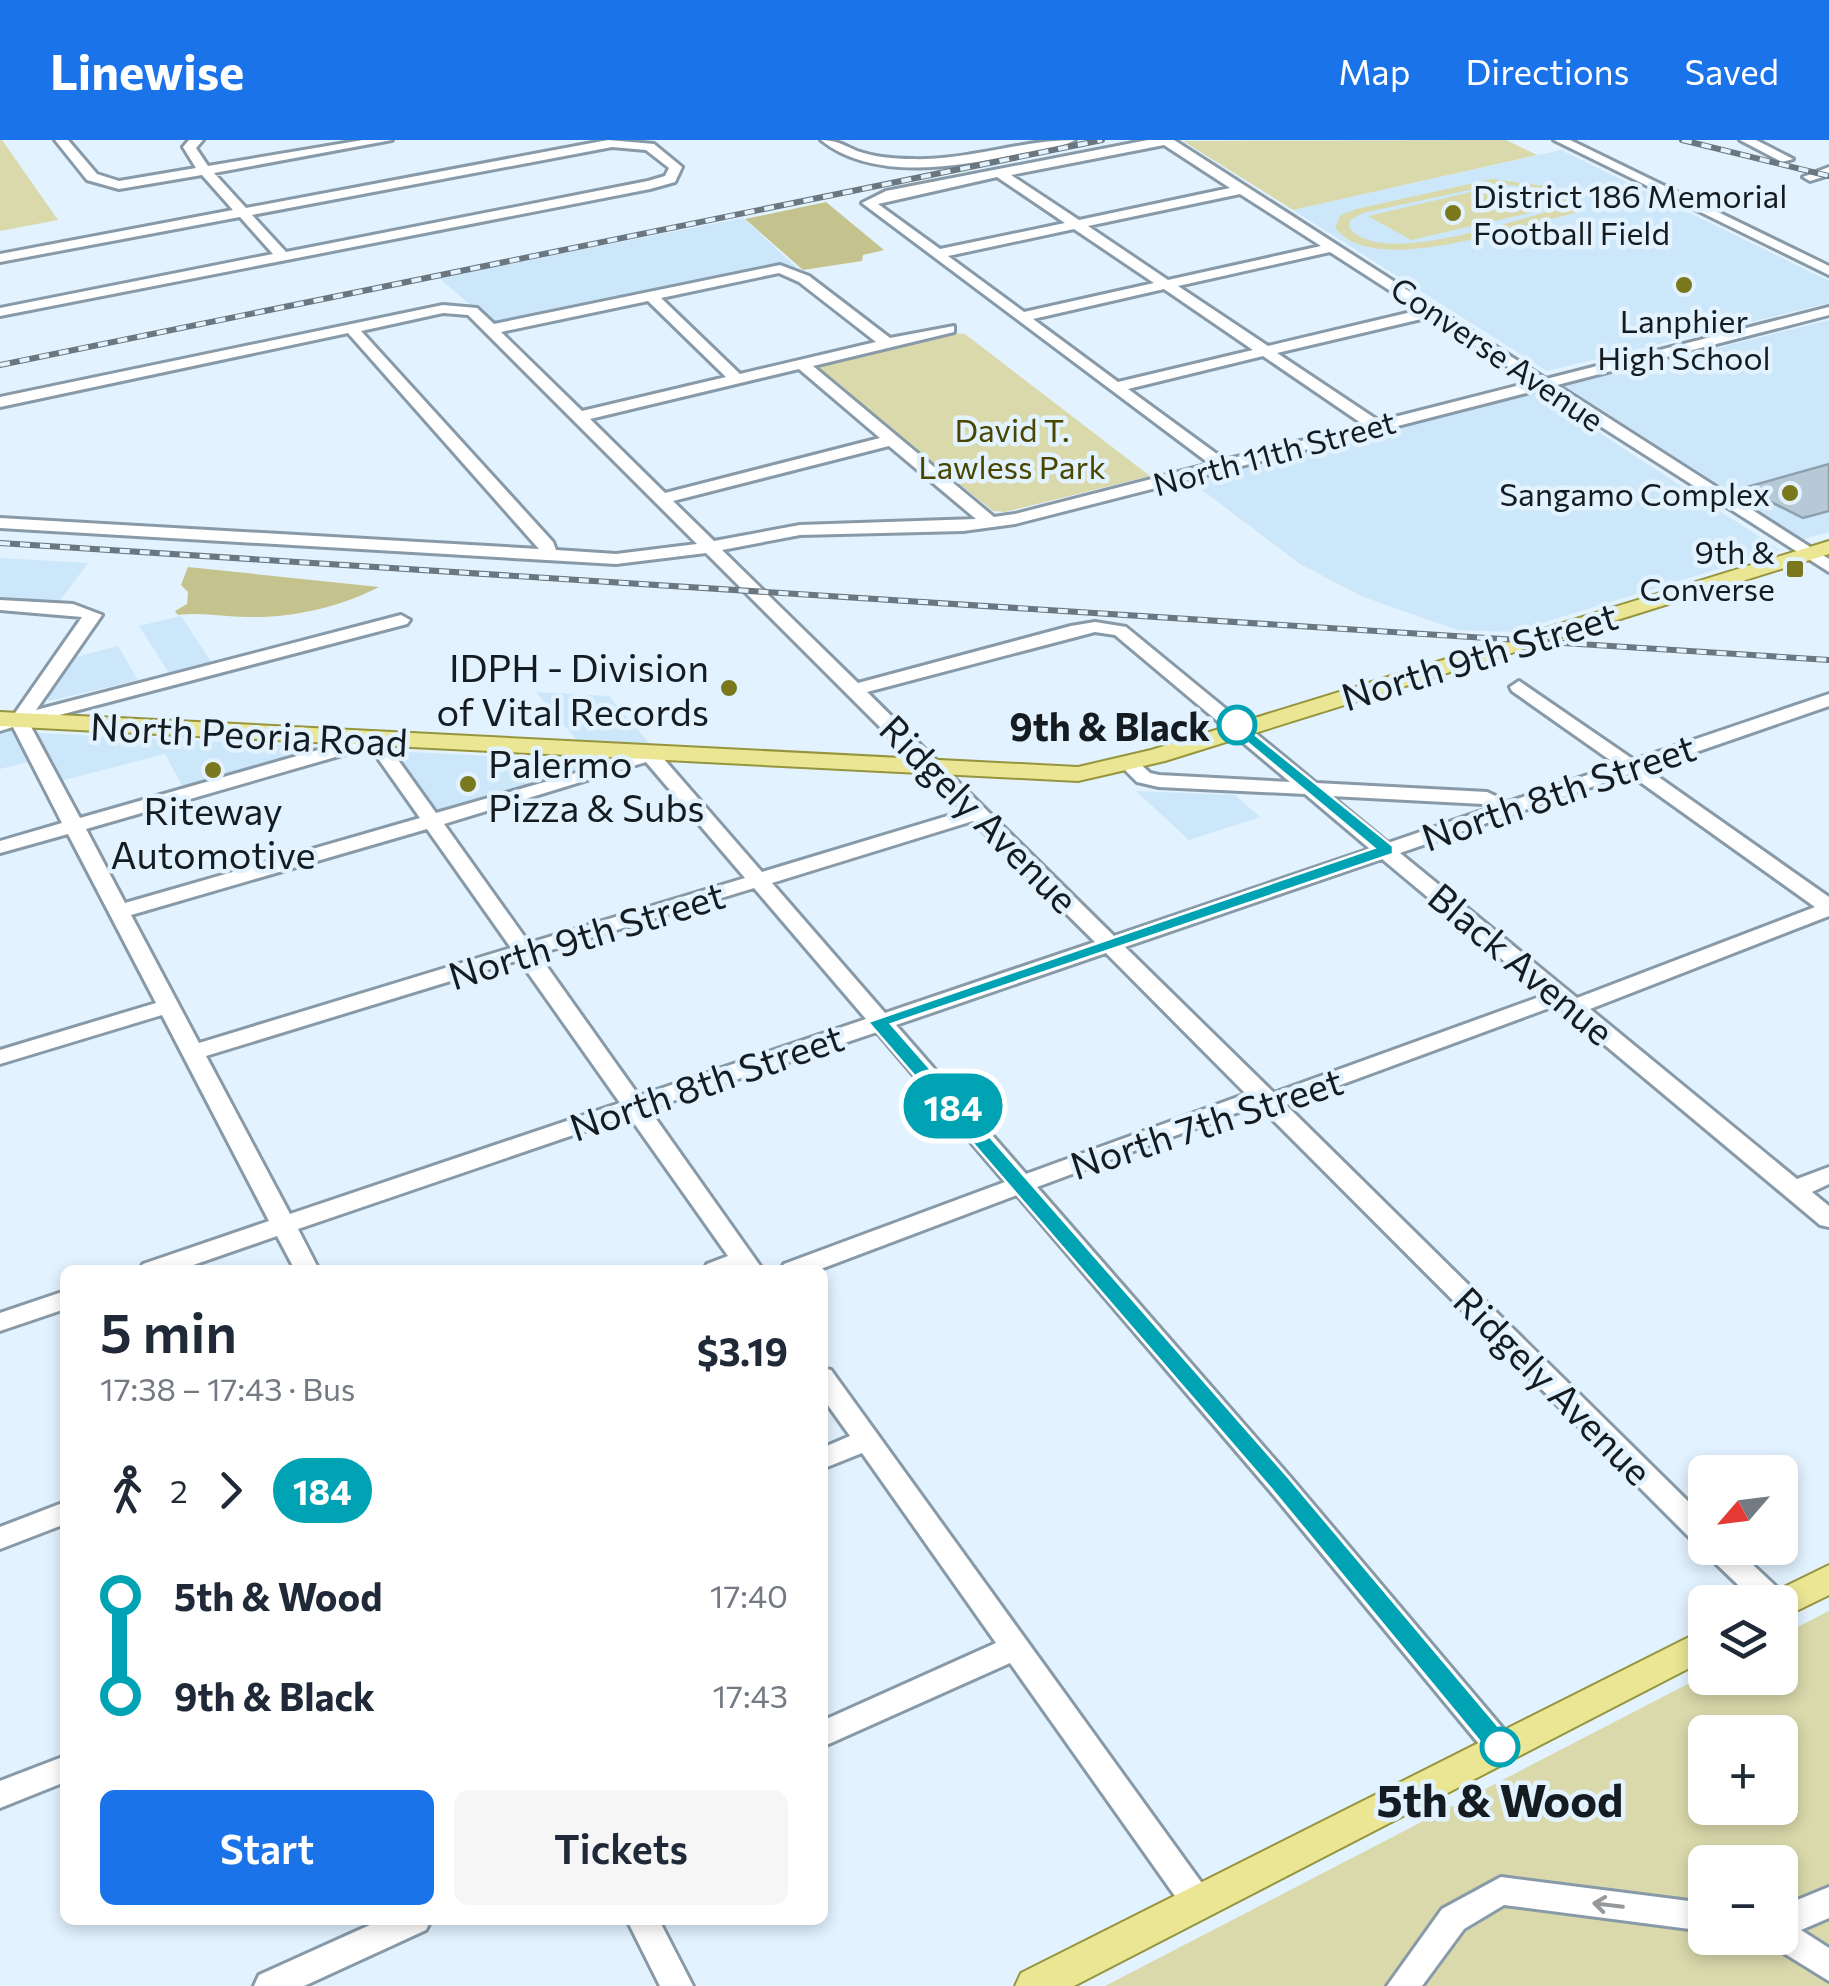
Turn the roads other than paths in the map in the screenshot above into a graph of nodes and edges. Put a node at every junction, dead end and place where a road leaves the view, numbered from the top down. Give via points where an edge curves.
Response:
1 (60, 140) edge
2 (197, 140) edge
3 (386, 140) edge
4 (532, 140) edge
5 (827, 140) edge
6 (994, 140) edge
7 (1068, 140) edge
8 (1166, 140) edge
9 (1560, 140) edge
10 (1746, 140) edge
11 (1012, 151) junction
12 (549, 154) junction
13 (1787, 159) dead end
14 (1829, 171) edge
15 (206, 172) junction
16 (1000, 173) junction
17 (1810, 178) dead end
18 (1244, 189) junction
19 (242, 212) junction
20 (1076, 224) junction
21 (1335, 247) junction
22 (936, 254) junction
23 (282, 257) junction
24 (0, 258) edge
25 (1829, 270) edge
26 (1165, 284) junction
27 (650, 296) junction
28 (1436, 310) junction
29 (0, 312) edge
30 (1829, 312) edge
31 (1021, 317) junction
32 (352, 329) junction
33 (493, 329) junction
34 (950, 329) dead end
35 (888, 344) junction
36 (1264, 351) junction
37 (803, 365) junction
38 (738, 380) junction
39 (1546, 382) junction
40 (1115, 387) junction
41 (0, 402) edge
42 (582, 416) junction
43 (1376, 426) junction
44 (892, 440) junction
45 (1222, 466) junction
46 (665, 498) junction
47 (0, 523) edge
48 (992, 523) junction
49 (711, 545) junction
50 (1818, 550) edge
51 (548, 556) junction
52 (1829, 567) edge
53 (0, 604) edge
54 (401, 620) dead end
55 (1519, 687) dead end
56 (856, 689) junction
57 (1829, 700) edge
58 (6, 722) edge
59 (1242, 729) junction
60 (374, 740) junction
61 (649, 754) junction
62 (1129, 764) junction
63 (1632, 766) junction
64 (936, 770) junction
65 (1313, 789) junction
66 (1506, 810) junction
67 (978, 813) junction
68 (431, 822) junction
69 (76, 826) junction
70 (0, 847) edge
71 (1386, 850) junction
72 (757, 882) junction
73 (1829, 908) edge
74 (121, 911) junction
75 (1112, 943) junction
76 (524, 954) junction
77 (1569, 1002) junction
78 (168, 1006) junction
79 (878, 1022) junction
80 (192, 1053) junction
81 (0, 1057) edge
82 (1270, 1103) junction
83 (631, 1106) junction
84 (1829, 1175) edge
85 (1021, 1185) junction
86 (1794, 1190) junction
87 (1829, 1219) edge
88 (284, 1225) junction
89 (167, 1265) edge
90 (304, 1265) edge
91 (748, 1265) edge
92 (806, 1265) edge
93 (60, 1302) edge
94 (0, 1322) edge
95 (828, 1385) edge
96 (866, 1440) junction
97 (828, 1456) edge
98 (60, 1516) edge
99 (1688, 1518) edge
100 (0, 1538) edge
101 (1736, 1565) edge
102 (1829, 1579) edge
103 (1757, 1585) edge
104 (1798, 1594) edge
105 (1015, 1648) junction
106 (1688, 1652) edge
107 (828, 1732) edge
108 (1500, 1747) junction
109 (60, 1771) edge
110 (0, 1795) edge
111 (1829, 1901) edge
112 (1198, 1902) junction
113 (1688, 1915) edge
114 (1798, 1916) edge
115 (404, 1925) edge
116 (646, 1925) edge
117 (1798, 1946) edge
118 (1829, 1966) edge
119 (270, 1986) edge
120 (677, 1986) edge
121 (1035, 1986) edge
122 (1403, 1986) edge

1 - 15 street via 104,184
2 - 15 street via 188,152
3 - 15 street
4 - 12 street
5 - 11 street via 848,152 890,158 958,161
6 - 11 street
7 - 11 street
8 - 16 street
8 - 18 street, Converse Avenue
9 - 25 street
10 - 13 street
12 - 19 street
12 - 23 street via 622,142 650,147 677,171 658,184
14 - 17 street
15 - 19 street
16 - 20 street
16 - 22 street via 869,201
18 - 20 street
18 - 21 street, Converse Avenue
19 - 23 street
19 - 24 street
20 - 22 street
20 - 26 street
21 - 26 street
21 - 28 street, Converse Avenue
22 - 31 street
23 - 29 street
26 - 31 street
26 - 36 street
27 - 33 street
27 - 35 street via 780,269 804,278
27 - 38 street
28 - 36 street
28 - 39 street, Converse Avenue
30 - 39 street, North 11th Street
31 - 40 street
32 - 33 street, Ridgely Avenue via 464,308
32 - 41 street
32 - 51 street via 548,546
33 - 42 street, Ridgely Avenue
34 - 35 street
35 - 37 street
36 - 40 street
36 - 43 street
37 - 38 street
37 - 44 street
38 - 42 street
39 - 43 street, North 11th Street
39 - 50 street, Converse Avenue
40 - 45 street
42 - 46 street, Ridgely Avenue
43 - 45 street, North 11th Street
44 - 46 street
44 - 48 street
45 - 48 street, North 11th Street
46 - 49 street, Ridgely Avenue
47 - 51 street, North 11th Street
48 - 49 street, North 11th Street via 800,530
49 - 51 street, North 11th Street via 629,559
49 - 56 street, Ridgely Avenue
50 - 52 street, Converse Avenue
50 - 59 main road, North 9th Street
53 - 58 street via 93,615
54 - 58 street
55 - 63 street
56 - 59 street, Black Avenue via 1094,627 1120,632
56 - 64 street, Ridgely Avenue
57 - 63 street, North 8th Street
58 - 60 main road, North Peoria Road
58 - 69 street
59 - 62 main road, North 9th Street
59 - 65 street, Black Avenue
60 - 61 main road, North Peoria Road
60 - 68 street
60 - 69 street
61 - 64 main road, North Peoria Road
61 - 68 street
61 - 72 street
62 - 64 main road, North Peoria Road via 1059,775
62 - 65 street via 1159,781
63 - 66 street, North 8th Street
63 - 73 street
64 - 67 street, Ridgely Avenue
65 - 66 street via 1487,798
65 - 71 street, Black Avenue
66 - 71 street, North 8th Street
67 - 72 street, North 9th Street
67 - 75 street, Ridgely Avenue
68 - 74 street
68 - 76 street
69 - 70 street
69 - 74 street
71 - 75 street, North 8th Street
71 - 77 street, Black Avenue
72 - 76 street, North 9th Street
72 - 79 street
73 - 77 street, North 7th Street
74 - 78 street
75 - 79 street, North 8th Street
75 - 82 street, Ridgely Avenue
76 - 80 street, North 9th Street
76 - 83 street
77 - 82 street, North 7th Street
77 - 86 street, Black Avenue
78 - 80 street
78 - 81 street
79 - 83 street, North 8th Street
79 - 85 street
80 - 88 street
82 - 85 street, North 7th Street via 1245,1101
82 - 99 street, Ridgely Avenue
83 - 88 street, North 8th Street
83 - 91 street
84 - 86 street
85 - 92 street, North 7th Street
85 - 108 street
86 - 87 street, Black Avenue
88 - 89 street, North 8th Street
88 - 90 street
93 - 94 street
95 - 96 street
96 - 97 street
96 - 105 street
98 - 100 street
101 - 103 street
102 - 104 main road
105 - 107 street
105 - 112 street
106 - 108 main road
108 - 112 main road
109 - 110 street
111 - 114 street
112 - 121 main road
113 -> 122 street via 1501,1891 1453,1919
115 - 119 street
116 - 120 street
117 - 118 street

